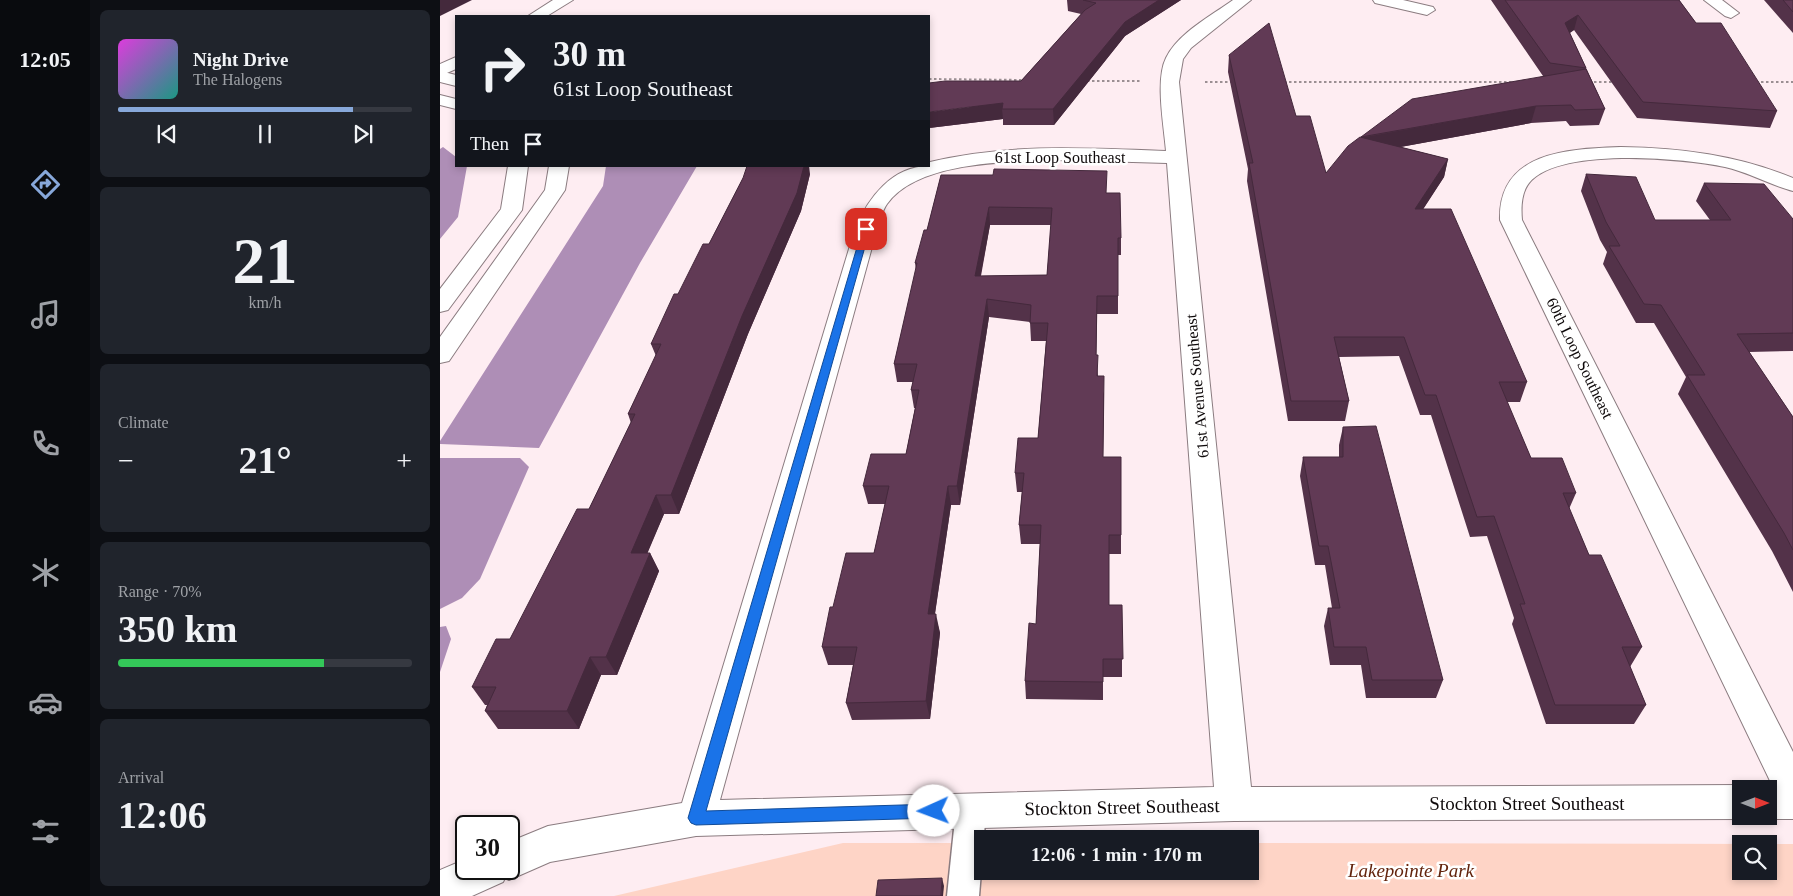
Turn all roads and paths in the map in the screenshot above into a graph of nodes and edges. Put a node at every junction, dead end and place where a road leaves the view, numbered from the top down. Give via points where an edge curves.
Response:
1 (565, 0) edge
2 (1243, 0) edge
3 (1380, 0) edge
4 (1712, 0) edge
5 (1427, 10) dead end
6 (1731, 13) dead end
7 (538, 15) edge
8 (455, 63) edge
9 (440, 71) edge
10 (440, 76) edge
11 (930, 79) edge
12 (1029, 80) edge
13 (455, 81) edge
14 (1079, 81) edge
15 (1149, 82) dead end
16 (1205, 82) dead end
17 (1234, 82) edge
18 (1274, 82) edge
19 (1514, 82) edge
20 (1584, 82) edge
21 (1624, 82) edge
22 (1753, 82) edge
23 (1793, 82) edge
24 (440, 100) edge
25 (455, 104) edge
26 (1177, 157) junction
27 (518, 167) edge
28 (559, 167) edge
29 (1793, 185) edge
30 (440, 305) edge
31 (440, 355) edge
32 (1793, 789) edge
33 (1732, 802) edge
34 (1778, 802) edge
35 (1793, 802) edge
36 (1234, 804) junction
37 (972, 810) junction
38 (696, 818) junction
39 (520, 855) edge
40 (464, 880) edge
41 (440, 890) edge
42 (963, 896) edge

1 - 7 street
2 - 26 street, 61st Avenue Southeast via 1185,44 1174,59 1170,82
3 - 5 street
4 - 6 street
8 - 9 street
10 - 13 street
11 - 12 path
14 - 15 path
16 - 17 path
18 - 19 path
20 - 21 path
22 - 23 path
24 - 25 street
26 - 36 street, 61st Avenue Southeast
26 - 38 street, 61st Loop Southeast via 1014,154 970,159 933,166 898,183 880,198 866,229
27 - 30 street via 511,210
28 - 31 street via 555,190
29 - 32 street, 60th Loop Southeast via 1765,172 1689,155 1592,154 1564,157 1538,166 1522,177 1510,210 1511,220
33 - 36 street, Stockton Street Southeast
34 - 35 street
36 - 37 street, Stockton Street Southeast
37 - 38 street, Stockton Street Southeast
37 - 42 lane
38 - 39 street, Stockton Street Southeast via 548,844
40 - 41 street

